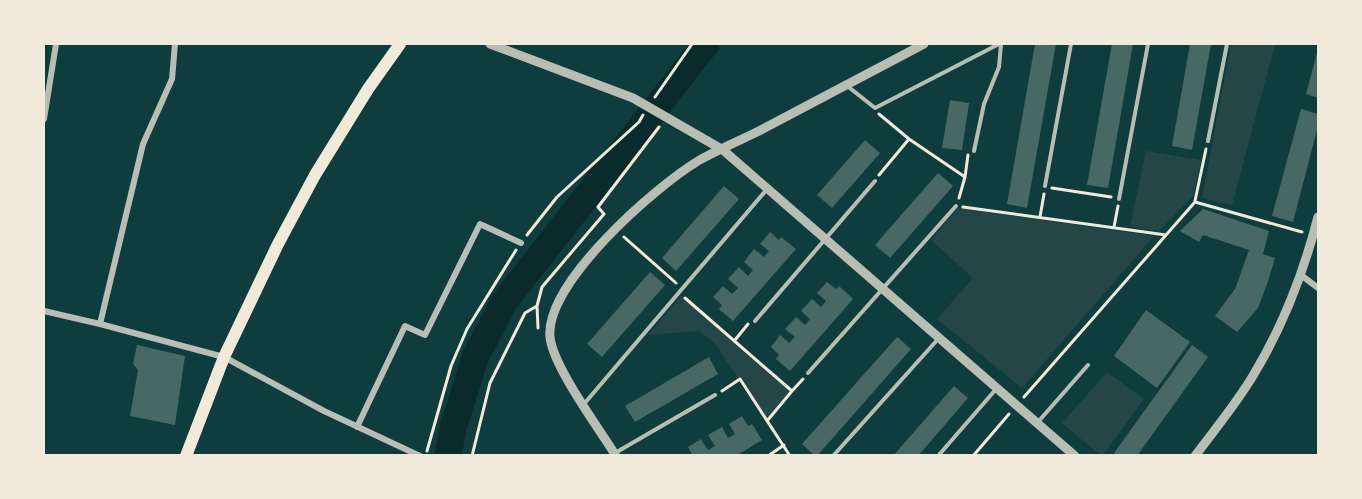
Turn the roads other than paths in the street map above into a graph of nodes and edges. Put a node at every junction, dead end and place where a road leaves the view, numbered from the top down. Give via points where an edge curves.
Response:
1 (56, 44) edge
2 (175, 44) edge
3 (400, 44) edge
4 (490, 44) edge
5 (924, 44) edge
6 (1000, 44) edge
7 (1071, 44) edge
8 (1148, 44) edge
9 (1227, 44) edge
10 (846, 85) junction
11 (44, 119) edge
12 (1208, 141) road end
13 (723, 150) junction
14 (974, 151) road end
15 (874, 181) road end
16 (1045, 186) road end
17 (768, 188) junction
18 (1119, 199) road end
19 (956, 206) road end
20 (1318, 217) edge
21 (826, 238) junction
22 (521, 243) road end
23 (1301, 275) junction
24 (883, 288) junction
25 (1318, 288) edge
26 (44, 311) edge
27 (755, 321) road end
28 (99, 324) junction
29 (940, 338) junction
30 (224, 357) junction
31 (1088, 365) dead end
32 (808, 373) road end
33 (998, 388) junction
34 (716, 395) road end
35 (584, 404) junction
36 (1038, 423) junction
37 (357, 427) junction
38 (615, 454) edge
39 (1071, 454) edge
40 (186, 456) edge
41 (420, 456) edge
42 (833, 456) edge
43 (938, 456) edge
44 (1195, 456) edge

1 - 11 street
2 - 28 street via 172,79 143,144
3 - 30 main road via 315,175
4 - 13 street via 633,98
5 - 10 street
6 - 10 lane via 875,108
6 - 14 lane via 999,67 984,104
7 - 16 lane
8 - 18 lane
9 - 12 lane
10 - 13 street
13 - 17 street
13 - 35 street via 698,161 638,208 590,257 562,294 550,336 558,362
15 - 21 lane
17 - 21 street
17 - 35 lane
19 - 24 lane
20 - 23 street
21 - 24 street
21 - 27 lane
22 - 37 street via 480,224 425,335 405,326
23 - 25 street
23 - 44 street via 1255,374
24 - 29 street
24 - 32 lane
26 - 28 street
28 - 30 street
29 - 33 street
29 - 42 lane
30 - 37 street
30 - 40 main road
31 - 36 lane
33 - 36 street
33 - 43 lane
34 - 38 lane
35 - 38 street
36 - 39 street
37 - 41 street

